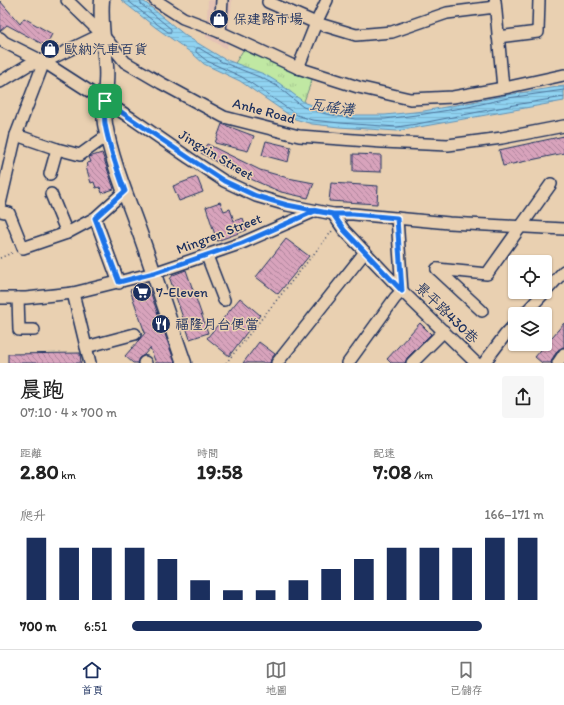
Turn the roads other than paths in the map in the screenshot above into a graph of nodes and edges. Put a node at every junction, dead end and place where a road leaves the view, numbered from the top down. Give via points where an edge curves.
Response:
1 (67, 0) edge
2 (155, 0) edge
3 (222, 0) edge
4 (327, 0) edge
5 (539, 0) edge
6 (268, 2) dead end
7 (102, 3) edge
8 (495, 3) edge
9 (316, 23) junction
10 (220, 32) junction
11 (102, 34) junction
12 (498, 37) junction
13 (0, 38) edge
14 (44, 62) junction
15 (298, 68) junction
16 (564, 75) edge
17 (0, 82) edge
18 (503, 88) junction
19 (105, 101) junction
20 (564, 126) edge
21 (16, 135) junction
22 (108, 135) junction
23 (57, 149) junction
24 (50, 174) dead end
25 (551, 184) dead end
26 (125, 191) junction
27 (51, 194) dead end
28 (0, 204) edge
29 (0, 211) edge
30 (315, 211) junction
31 (95, 218) junction
32 (336, 218) junction
33 (397, 218) junction
34 (520, 227) junction
35 (564, 229) edge
36 (67, 233) junction
37 (365, 252) junction
38 (207, 256) junction
39 (564, 271) edge
40 (154, 273) junction
41 (119, 282) junction
42 (552, 284) edge
43 (402, 291) junction
44 (73, 293) junction
45 (0, 298) edge
46 (18, 298) junction
47 (538, 299) edge
48 (224, 300) dead end
49 (531, 307) edge
50 (482, 311) dead end
51 (34, 330) dead end
52 (444, 331) junction
53 (508, 332) edge
54 (135, 334) dead end
55 (86, 347) junction
56 (564, 354) edge
57 (182, 362) edge
58 (90, 363) edge
59 (277, 363) edge
60 (348, 363) edge
61 (412, 363) edge
62 (476, 363) edge
63 (484, 363) edge
64 (558, 363) edge

1 - 11 street, Anhe Road
2 - 10 street via 183,18
3 - 10 street
4 - 9 street
5 - 12 street via 538,32
6 - 9 street
7 - 11 main road
8 - 9 street via 447,13 392,32 356,35
8 - 12 street
9 - 15 street
10 - 15 street
11 - 14 street
11 - 19 main road via 106,68
11 - 20 street, Anhe Road via 125,62 224,117 299,136 448,145
12 - 18 street
13 - 14 street, Jingxin Street
14 - 17 street via 28,65
14 - 19 street, Jingxin Street
14 - 21 street
15 - 18 street via 358,87 410,99 453,97
16 - 18 street
19 - 22 main road
19 - 30 street, Jingxin Street via 224,181 256,196
21 - 23 street
21 - 28 street
22 - 23 street via 80,155
22 - 26 main road
23 - 24 street
25 - 34 street
26 - 31 street
26 - 40 main road
27 - 36 street
29 - 36 street via 9,213 23,248
30 - 32 street, Jingxin Street
30 - 38 street, Mingren Street
31 - 36 street
31 - 41 street
32 - 33 street, Jingxin Street via 353,214
32 - 37 street, 景平路430巷
33 - 34 street, Jingxin Street
33 - 43 street
34 - 35 street, Jingxin Street
34 - 50 street via 488,274 437,269
37 - 43 street, 景平路430巷
37 - 59 street
38 - 40 street, Mingren Street
38 - 48 street
39 - 42 street
40 - 41 street, Mingren Street
40 - 57 main road
41 - 44 street, Mingren Street
43 - 52 street, 景平路430巷
43 - 60 street
44 - 46 street, Mingren Street
44 - 55 street
45 - 46 street, Mingren Street
46 - 51 street via 19,330
47 - 49 street
52 - 61 street
52 - 62 street, 景平路430巷
53 - 63 street
54 - 55 street
55 - 58 street
56 - 64 street

